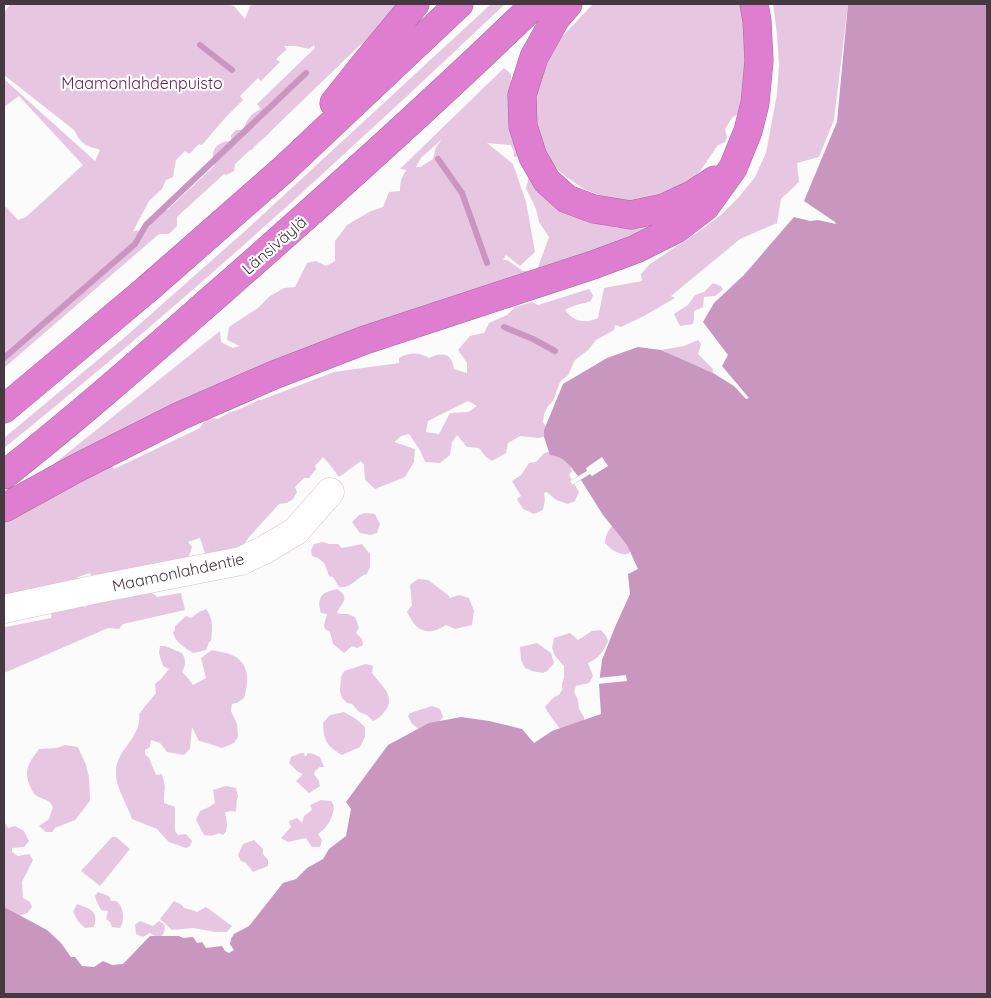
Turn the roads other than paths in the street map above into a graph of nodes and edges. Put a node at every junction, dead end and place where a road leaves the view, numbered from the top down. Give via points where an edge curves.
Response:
1 (416, 4) edge
2 (459, 4) edge
3 (535, 4) edge
4 (568, 4) edge
5 (754, 4) edge
6 (733, 168) junction
7 (284, 169) junction
8 (4, 409) edge
9 (4, 475) edge
10 (330, 492) dead end
11 (4, 508) edge
12 (4, 609) edge

1 - 7 highway
2 - 7 highway
3 - 9 highway, Länsiväylä via 315,209 143,360
4 - 6 highway via 556,18 534,57 522,95 522,126 533,157 547,181 567,199 594,209 631,215 664,208 692,195
5 - 6 highway via 760,61 755,103
6 - 11 highway via 704,207 676,229 636,249 365,340 274,375 180,416 75,468
7 - 8 highway
10 - 12 street, Maamonlahdentie via 296,530 241,561

